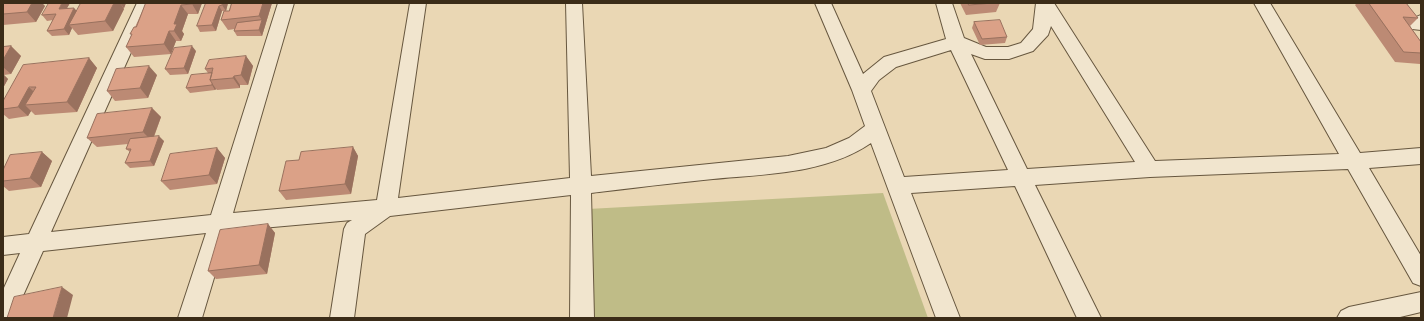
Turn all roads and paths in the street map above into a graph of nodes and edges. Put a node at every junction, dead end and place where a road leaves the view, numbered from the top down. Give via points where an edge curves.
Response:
1 (145, 3) edge
2 (286, 3) edge
3 (418, 3) edge
4 (574, 3) edge
5 (823, 3) edge
6 (944, 3) edge
7 (1045, 3) edge
8 (1262, 3) edge
9 (956, 42) junction
10 (861, 90) junction
11 (876, 129) junction
12 (1421, 156) edge
13 (1354, 161) junction
14 (1150, 169) junction
15 (1022, 178) junction
16 (898, 186) junction
17 (581, 187) junction
18 (386, 208) junction
19 (219, 223) junction
20 (35, 242) junction
21 (3, 246) edge
22 (1421, 276) edge
23 (1421, 302) edge
24 (3, 315) edge
25 (190, 318) edge
26 (342, 318) edge
27 (582, 318) edge
28 (948, 318) edge
29 (1089, 318) edge
30 (1349, 318) edge

1 - 20 street
2 - 19 street
3 - 18 street
4 - 17 street
5 - 10 street
6 - 9 street
7 - 9 street via 1042,31 1027,47 1009,53 985,53
7 - 14 street
8 - 13 street
9 - 10 street via 890,62 873,75
9 - 15 street
10 - 11 street
11 - 16 street
11 - 17 street via 856,143 830,155 788,164
12 - 13 street
13 - 14 street
13 - 22 street
14 - 15 street
15 - 16 street
15 - 29 street
16 - 28 street
17 - 18 street
17 - 27 street
18 - 19 street
18 - 26 street via 355,228
19 - 20 street
19 - 25 street
20 - 21 street
20 - 24 street
23 - 30 street

